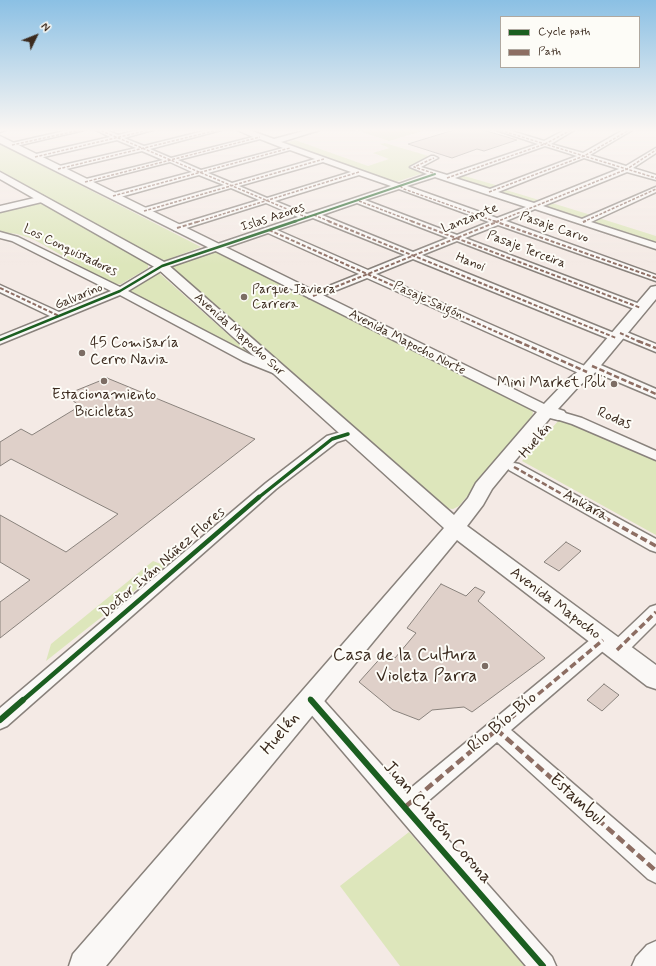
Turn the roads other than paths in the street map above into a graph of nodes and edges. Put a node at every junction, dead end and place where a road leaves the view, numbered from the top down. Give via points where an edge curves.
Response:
1 (69, 174) edge
2 (116, 174) edge
3 (192, 174) edge
4 (204, 174) edge
5 (272, 174) edge
6 (352, 174) edge
7 (365, 174) edge
8 (435, 174) joint
9 (458, 174) edge
10 (536, 174) edge
11 (613, 174) edge
12 (643, 174) edge
13 (0, 175) edge
14 (447, 178) junction
15 (656, 178) edge
16 (85, 182) junction
17 (231, 186) junction
18 (400, 186) junction
19 (656, 189) edge
20 (489, 192) junction
21 (113, 196) junction
22 (43, 199) junction
23 (266, 200) junction
24 (357, 200) junction
25 (534, 206) junction
26 (0, 209) edge
27 (144, 211) junction
28 (310, 216) junction
29 (497, 222) junction
30 (583, 222) junction
31 (176, 228) junction
32 (269, 230) junction
33 (0, 235) edge
34 (457, 238) junction
35 (656, 246) edge
36 (216, 248) junction
37 (414, 255) junction
38 (162, 266) junction
39 (368, 274) junction
40 (656, 278) edge
41 (1, 289) edge
42 (656, 290) edge
43 (120, 291) junction
44 (313, 296) junction
45 (641, 308) junction
46 (59, 316) junction
47 (618, 335) junction
48 (0, 340) edge
49 (656, 348) edge
50 (277, 370) junction
51 (588, 370) junction
52 (656, 394) edge
53 (552, 413) junction
54 (348, 434) junction
55 (656, 456) edge
56 (514, 467) junction
57 (476, 501) junction
58 (455, 528) junction
59 (656, 546) edge
60 (656, 612) edge
61 (610, 645) junction
62 (656, 679) edge
63 (310, 699) junction
64 (0, 720) edge
65 (496, 729) junction
66 (405, 807) junction
67 (656, 871) edge
68 (656, 954) edge
69 (85, 966) edge
70 (543, 966) edge
71 (645, 966) edge

1 - 16 main road, Avenida Mapocho Norte
2 - 16 street
3 - 21 street
4 - 17 street, Hanoi
5 - 17 street
6 - 23 street
7 - 18 street, Pasaje Carvo
8 - 14 street
8 - 18 street, Islas Azores
9 - 14 street
10 - 20 street
11 - 25 street, Lanzarote
12 - 15 street
13 - 22 main road, Avenida Mapocho Sur
14 - 20 street
16 - 21 main road, Avenida Mapocho Norte
17 - 23 street, Hanoi
17 - 27 street
18 - 24 street, Islas Azores
18 - 29 street, Pasaje Carvo
19 - 30 street
20 - 25 street
21 - 27 main road, Avenida Mapocho Norte
22 - 26 street
22 - 38 main road, Avenida Mapocho Sur
23 - 28 street, Hanoi
23 - 31 street
24 - 28 street, Islas Azores
24 - 34 street, Pasaje Terceira
25 - 29 street, Lanzarote
25 - 30 street
27 - 31 main road, Avenida Mapocho Norte
28 - 32 street, Islas Azores
28 - 37 street, Hanoi
29 - 34 street, Lanzarote
29 - 40 street, Pasaje Carvo
30 - 35 street
31 - 36 main road, Avenida Mapocho Norte
32 - 36 street, Islas Azores
32 - 39 street, Pasaje Saigón
33 - 43 street, Los Conquistadores via 15,239
34 - 37 street, Lanzarote
34 - 45 street, Pasaje Terceira
36 - 38 street, Islas Azores
36 - 44 main road, Avenida Mapocho Norte
37 - 39 street, Lanzarote
37 - 47 street, Hanoi
38 - 43 street, Galvarino
38 - 50 main road, Avenida Mapocho Sur
39 - 44 street, Lanzarote
39 - 51 street, Pasaje Saigón
41 - 46 street
42 - 45 main road, Huelén
43 - 46 street, Galvarino
43 - 50 street, Los Conquistadores via 247,358
44 - 53 main road, Avenida Mapocho Norte
45 - 47 main road, Huelén
46 - 48 street, Galvarino
47 - 49 street, Hanoi
47 - 51 main road, Huelén
50 - 54 main road, Avenida Mapocho Sur
51 - 52 street, Pasaje Saigón
51 - 53 main road, Huelén via 582,385
53 - 55 street, Rodas
53 - 56 main road, Huelén
53 - 57 main road, Huelén via 483,487
54 - 58 main road, Avenida Mapocho Sur
54 - 64 street, Doctor Iván Núñez Flores via 332,439 271,486
56 - 57 main road, Huelén via 492,491
56 - 59 street, Ankara
57 - 58 main road, Huelén
58 - 61 main road, Avenida Mapocho
58 - 63 main road, Huelén
60 - 61 street, Río Bío-Bío
61 - 62 main road, Avenida Mapocho
61 - 65 street, Río Bío-Bío
63 - 66 street, Juan Chacón Corona
63 - 69 main road, Huelén
65 - 66 street, Río Bío-Bío
65 - 67 street, Estambul
66 - 70 street, Juan Chacón Corona
68 - 71 street

